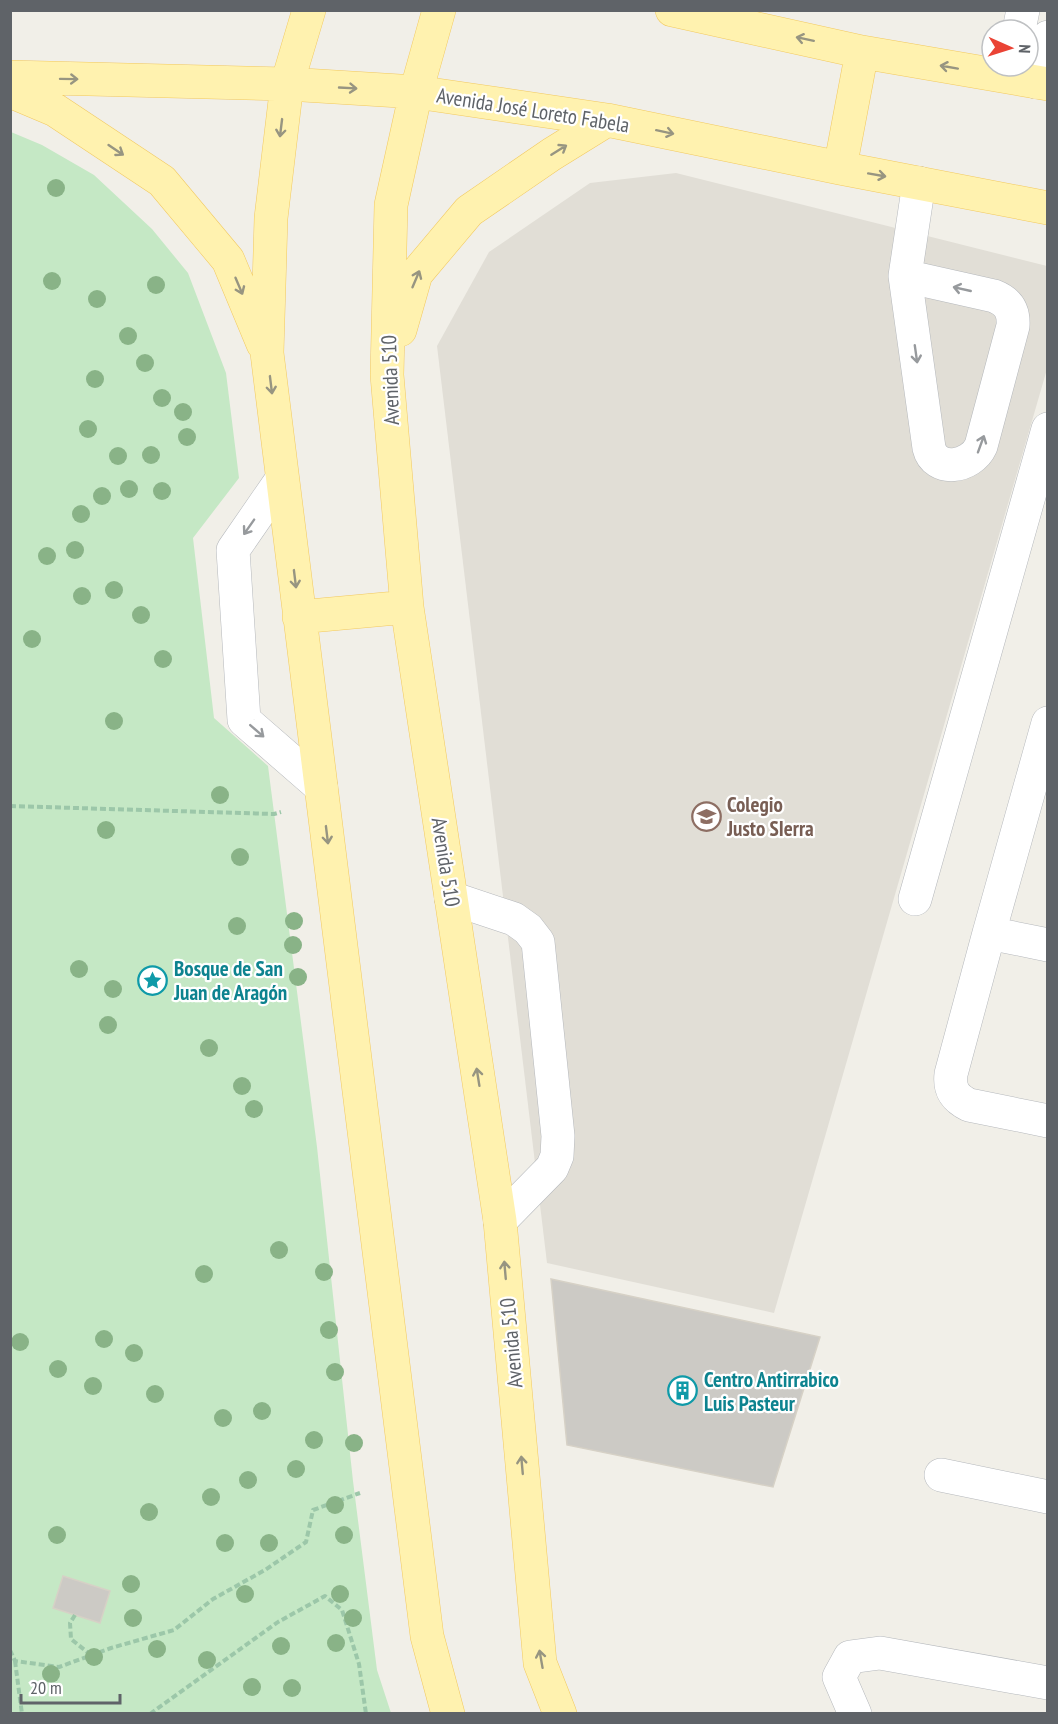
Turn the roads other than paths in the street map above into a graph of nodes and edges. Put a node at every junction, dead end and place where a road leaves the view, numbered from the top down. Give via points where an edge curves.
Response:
1 (309, 10) edge
2 (439, 10) edge
3 (672, 10) edge
4 (1047, 37) edge
5 (1040, 51) edge
6 (862, 52) junction
7 (980, 70) edge
8 (10, 77) edge
9 (286, 84) junction
10 (10, 91) edge
11 (416, 92) junction
12 (608, 120) junction
13 (840, 168) junction
14 (919, 183) junction
15 (1047, 208) edge
16 (905, 276) junction
17 (267, 353) junction
18 (387, 375) junction
19 (1047, 429) edge
20 (282, 479) junction
21 (407, 607) junction
22 (299, 617) junction
23 (1047, 723) edge
24 (321, 787) junction
25 (451, 898) junction
26 (915, 899) dead end
27 (988, 933) junction
28 (1047, 945) edge
29 (1047, 1121) edge
30 (500, 1221) junction
31 (941, 1475) dead end
32 (1047, 1497) edge
33 (1047, 1683) edge
34 (448, 1713) edge
35 (560, 1713) edge
36 (855, 1713) edge

1 - 9 main road
2 - 11 main road, Avenida 510
6 -> 3 main road
4 - 5 street
7 -> 6 main road
6 - 13 main road
8 -> 9 main road, Avenida José Loreto Fabela
9 -> 11 main road, Avenida José Loreto Fabela
9 -> 17 main road via 271,218
10 -> 17 main road via 55,110 162,181 228,261
11 - 12 main road, Avenida José Loreto Fabela
11 - 18 main road, Avenida 510 via 392,205
12 -> 13 main road, Avenida José Loreto Fabela
18 -> 12 main road via 417,274 469,211
13 -> 14 main road, Avenida José Loreto Fabela
14 - 15 main road, Avenida José Loreto Fabela
14 - 16 street
16 -> 16 street via 930,453 944,464 965,463 981,446 1014,316 1004,300 994,296
17 -> 20 main road
18 - 21 main road, Avenida 510
19 - 26 street
20 -> 22 main road
20 -> 24 street via 233,550 244,720
21 - 22 main road
21 - 25 main road, Avenida 510
22 - 24 main road
23 - 27 street
24 -> 34 main road via 427,1636
30 -> 25 main road, Avenida 510
25 - 30 street via 514,919 538,942 557,1156 552,1168
27 - 28 street
27 - 29 street via 950,1084 953,1093 969,1105
35 -> 30 main road, Avenida 510 via 540,1663
31 - 32 street
33 - 36 street via 880,1653 850,1657 839,1677

